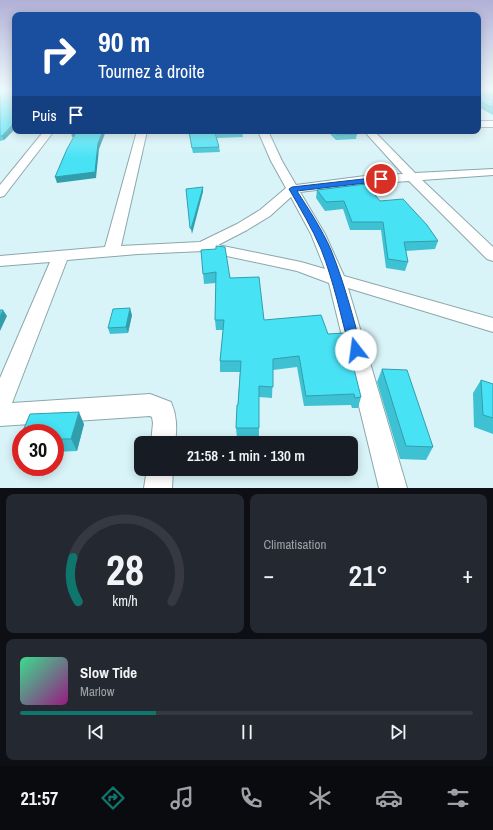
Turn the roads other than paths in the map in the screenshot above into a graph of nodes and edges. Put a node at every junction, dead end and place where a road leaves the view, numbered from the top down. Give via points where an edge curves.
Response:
1 (481, 124) edge
2 (493, 124) edge
3 (47, 134) edge
4 (141, 134) edge
5 (264, 134) edge
6 (372, 134) edge
7 (493, 172) edge
8 (412, 177) junction
9 (292, 189) junction
10 (0, 192) edge
11 (203, 246) junction
12 (112, 251) junction
13 (493, 256) edge
14 (60, 257) junction
15 (0, 261) edge
16 (336, 279) junction
17 (493, 325) edge
18 (0, 404) edge
19 (0, 415) edge
20 (164, 436) edge
21 (159, 476) edge
22 (158, 488) edge
23 (392, 488) edge

1 - 2 street
3 - 10 street
4 - 12 street
5 - 9 street
6 - 8 street
7 - 8 street
8 - 9 street
8 - 13 street
9 - 11 street via 264,213
9 - 16 street via 326,249
11 - 12 street
11 - 16 street via 301,267
12 - 14 street
14 - 15 street
14 - 18 street
16 - 17 street
16 - 23 street
19 - 20 street via 150,405 164,410
21 - 22 street

